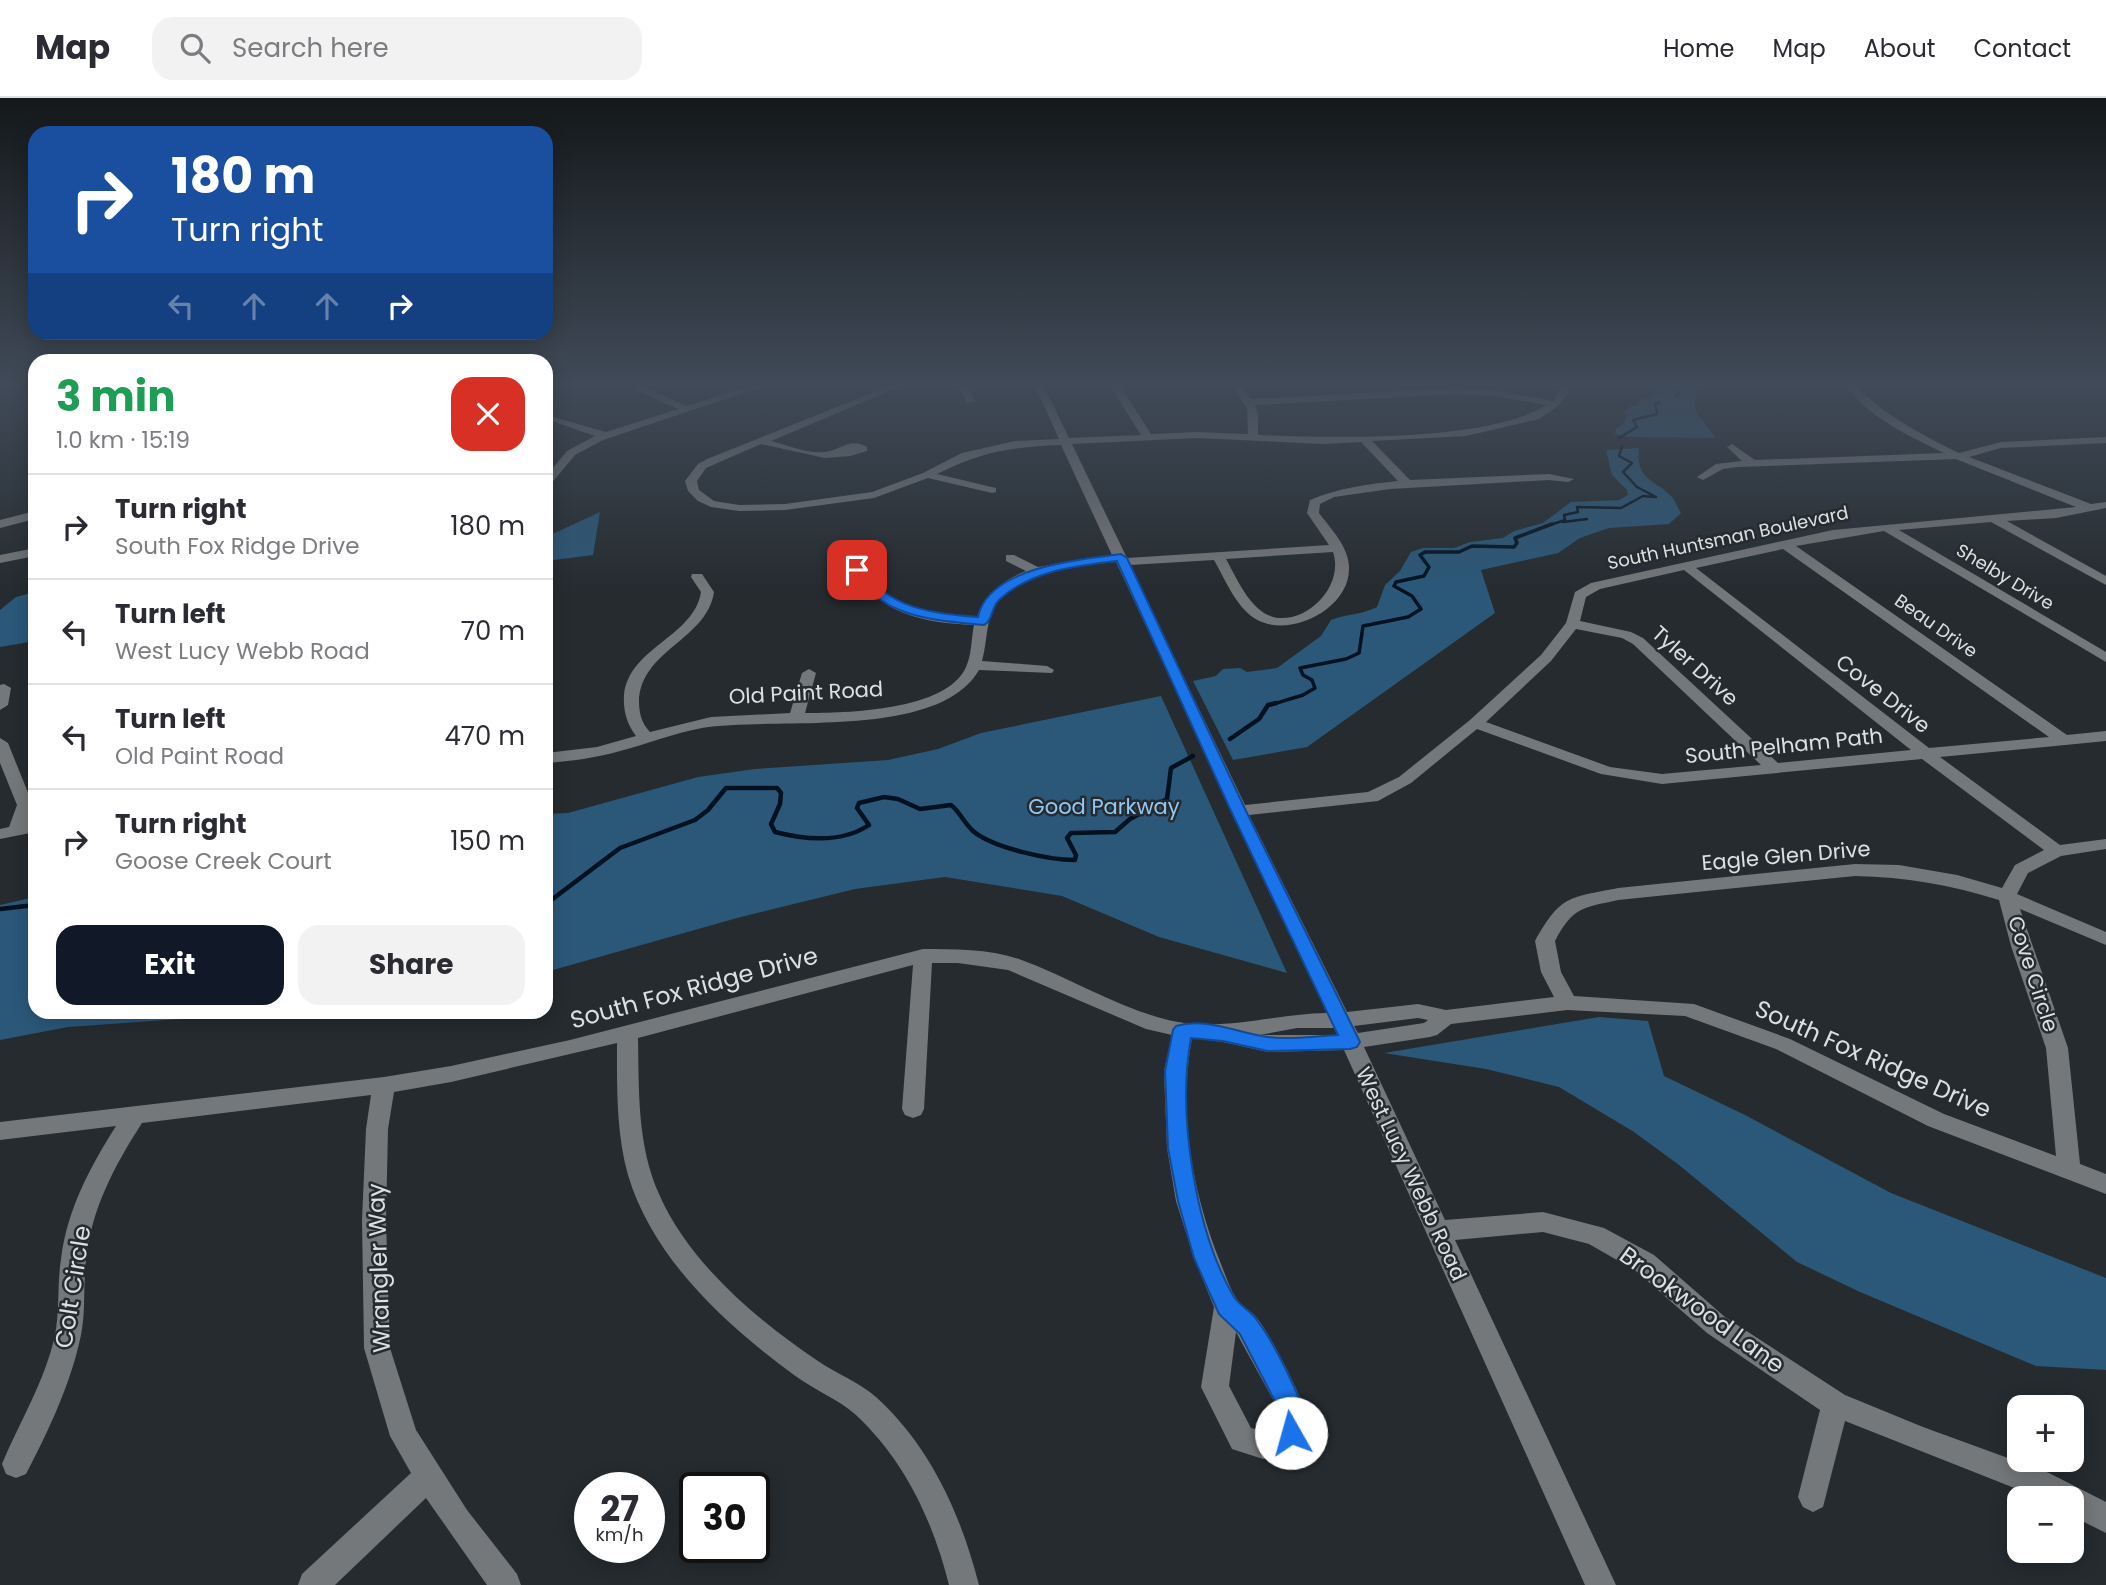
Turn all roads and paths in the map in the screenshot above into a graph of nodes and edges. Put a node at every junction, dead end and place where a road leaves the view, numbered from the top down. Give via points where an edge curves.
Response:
1 (571, 453) edge
2 (732, 453) edge
3 (805, 453) edge
4 (974, 453) edge
5 (1072, 453) edge
6 (1378, 453) edge
7 (1740, 453) edge
8 (1955, 453) edge
9 (1970, 453) edge
10 (830, 454) dead end
11 (1960, 456) junction
12 (1752, 463) junction
13 (553, 467) edge
14 (559, 467) junction
15 (553, 474) edge
16 (927, 475) junction
17 (1703, 477) dead end
18 (1568, 479) dead end
19 (1408, 485) junction
20 (992, 490) dead end
21 (2106, 505) edge
22 (2087, 508) junction
23 (2106, 514) edge
24 (28, 517) edge
25 (1992, 518) junction
26 (0, 524) edge
27 (1886, 527) junction
28 (1785, 544) junction
29 (1338, 548) junction
30 (28, 553) edge
31 (1218, 555) junction
32 (1010, 558) dead end
33 (0, 559) edge
34 (1123, 562) junction
35 (1685, 565) junction
36 (857, 570) dead end
37 (1038, 572) junction
38 (697, 578) dead end
39 (2106, 581) edge
40 (984, 621) junction
41 (1573, 624) junction
42 (2106, 658) edge
43 (976, 664) junction
44 (1047, 670) dead end
45 (809, 673) dead end
46 (4, 688) dead end
47 (0, 705) edge
48 (796, 718) junction
49 (1475, 723) junction
50 (2106, 736) edge
51 (647, 738) junction
52 (2064, 740) junction
53 (0, 743) edge
54 (1923, 752) junction
55 (553, 757) edge
56 (1774, 768) junction
57 (1239, 811) junction
58 (17, 830) edge
59 (2106, 844) edge
60 (2057, 851) junction
61 (2007, 896) junction
62 (2106, 939) edge
63 (923, 956) junction
64 (1567, 1003) junction
65 (1183, 1030) junction
66 (1345, 1031) junction
67 (627, 1033) junction
68 (384, 1085) junction
69 (913, 1110) dead end
70 (136, 1114) junction
71 (0, 1131) edge
72 (2069, 1171) junction
73 (2106, 1184) edge
74 (1437, 1231) junction
75 (1227, 1307) dead end
76 (1835, 1404) junction
77 (16, 1464) dead end
78 (429, 1475) junction
79 (2046, 1486) edge
80 (1813, 1497) dead end
81 (2084, 1506) edge
82 (2106, 1518) edge
83 (313, 1585) edge
84 (506, 1585) edge
85 (964, 1585) edge
86 (1601, 1585) edge

1 - 14 street
2 - 16 street via 702,466 691,481 696,494 711,504 785,507 874,495
3 - 10 street
4 - 16 street
5 - 34 street, West Lucy Webb Road
6 - 19 street
7 - 12 street
8 - 11 street
9 - 11 street
11 - 12 street
11 - 22 street
12 - 17 street via 1720,466
13 - 14 street
14 - 15 street
16 - 20 street
18 - 19 street
19 - 29 street via 1343,490 1314,502 1313,513
21 - 22 street, South Huntsman Boulevard
22 - 23 street
22 - 25 street, South Huntsman Boulevard
24 - 26 street
25 - 27 street, South Huntsman Boulevard
25 - 39 street
27 - 28 street, South Huntsman Boulevard
27 - 42 street, Shelby Drive
28 - 35 street, South Huntsman Boulevard
28 - 52 street, Beau Drive
29 - 31 street
29 - 31 street via 1343,571 1331,597 1300,620 1282,622 1254,611
30 - 33 street
31 - 34 street
32 - 37 street
34 - 37 street
34 - 57 street, West Lucy Webb Road
35 - 41 street, South Huntsman Boulevard via 1587,590 1580,595
35 - 54 street, Cove Drive
36 - 40 street via 868,587 901,607 934,617
37 - 40 street via 999,592 988,605
38 - 51 street via 709,596 706,610 649,658 634,679 630,700 634,721
40 - 43 street
41 - 49 street, South Huntsman Boulevard via 1546,657
41 - 56 street, Tyler Drive via 1638,641
43 - 44 street
43 - 48 street, Old Paint Road via 958,687 915,707 844,718
45 - 48 street
46 - 47 street
48 - 51 street, Old Paint Road via 708,722
49 - 56 street, South Pelham Path via 1626,775 1671,778
49 - 57 street, South Huntsman Boulevard via 1405,780 1372,797
50 - 52 street, South Pelham Path
51 - 55 street, Old Paint Road
52 - 54 street, South Pelham Path
53 - 58 street via 25,805
54 - 56 street, South Pelham Path
54 - 60 street, Cove Drive
57 - 66 street, West Lucy Webb Road
59 - 60 street, Cove Circle
60 - 61 street, Cove Circle via 2021,869
61 - 62 street, Eagle Glen Drive
61 - 64 street, Eagle Glen Drive via 1899,871 1855,870 1618,894 1580,902 1560,914 1545,941 1550,972
61 - 72 street, Cove Circle via 2057,1048
63 - 65 street, South Fox Ridge Drive via 1012,964 1123,1013
63 - 67 street, South Fox Ridge Drive
63 - 69 street
64 - 66 street, South Fox Ridge Drive via 1446,1017 1430,1030
64 - 72 street, South Fox Ridge Drive via 1687,1009 1783,1044 1936,1120
65 - 66 street, South Fox Ridge Drive via 1268,1044
65 - 75 street via 1175,1071 1178,1148 1188,1201
66 - 74 street, West Lucy Webb Road
67 - 68 street, South Fox Ridge Drive via 512,1062
67 - 85 street via 636,1164 662,1226 697,1271 762,1334 863,1404 891,1432 930,1490 946,1524
68 - 70 street, South Fox Ridge Drive
68 - 78 street, Wrangler Way via 377,1129 374,1220 377,1348 404,1436
70 - 71 street, South Fox Ridge Drive
70 - 77 street, Colt Circle via 104,1165 79,1228 71,1313 59,1370
72 - 73 street, South Fox Ridge Drive
74 - 76 street, Brookwood Lane via 1543,1222 1595,1235 1645,1263 1716,1325
74 - 86 street, West Lucy Webb Road
76 - 79 street, Brookwood Lane
76 - 80 street
78 - 83 street
78 - 84 street, Wrangler Way
81 - 82 street, Brookwood Lane

